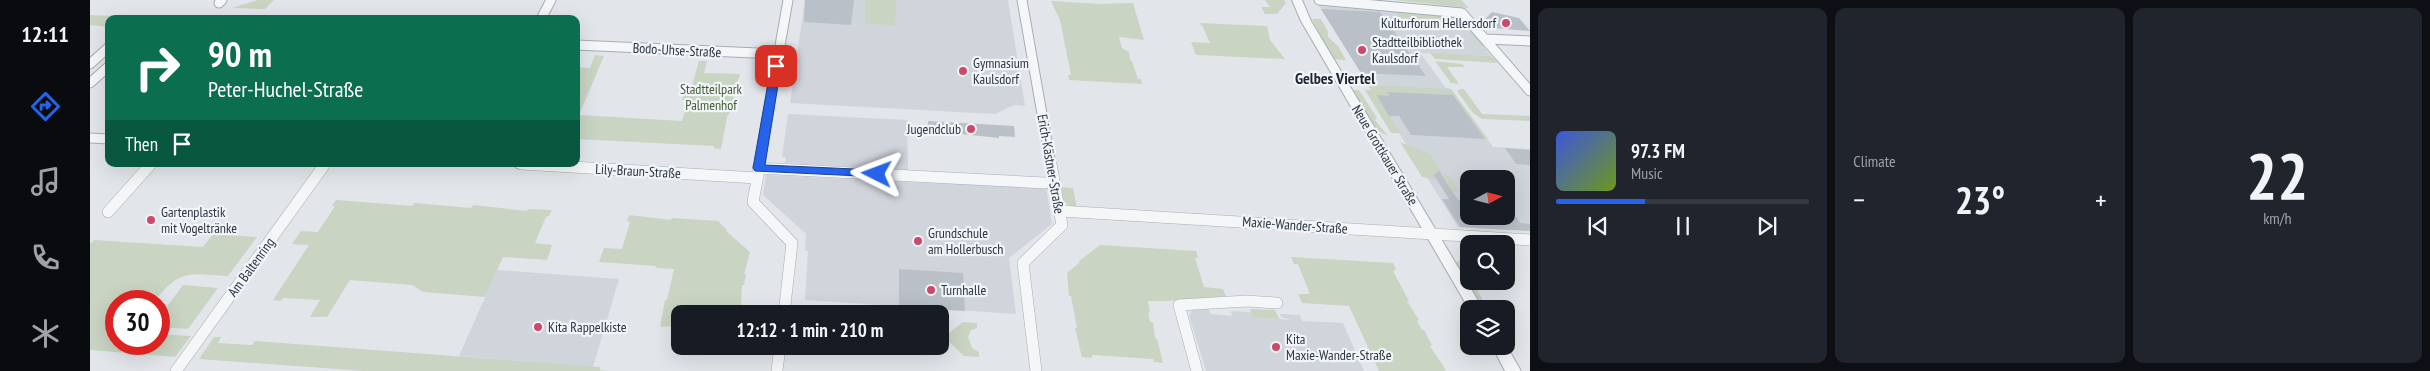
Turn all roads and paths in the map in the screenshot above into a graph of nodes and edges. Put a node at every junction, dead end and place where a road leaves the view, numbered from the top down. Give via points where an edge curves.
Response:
1 (551, 0) edge
2 (788, 0) edge
3 (1022, 0) edge
4 (1298, 0) edge
5 (1319, 0) edge
6 (542, 15) edge
7 (1486, 39) junction
8 (1530, 41) edge
9 (580, 45) edge
10 (105, 51) edge
11 (778, 54) junction
12 (90, 64) edge
13 (105, 70) edge
14 (90, 83) edge
15 (1530, 91) edge
16 (90, 138) edge
17 (105, 140) edge
18 (580, 166) edge
19 (148, 167) edge
20 (324, 167) edge
21 (758, 173) junction
22 (1045, 183) dead end
23 (1060, 211) junction
24 (108, 212) dead end
25 (1432, 234) junction
26 (1530, 240) edge
27 (1471, 300) edge
28 (1277, 303) dead end
29 (785, 305) edge
30 (779, 355) edge
31 (1504, 355) edge
32 (176, 371) edge
33 (777, 371) edge
34 (1036, 371) edge
35 (1197, 371) edge
36 (1513, 371) edge

1 - 6 street
2 - 11 street
3 - 23 street, Erich-Kästner-Straße
4 - 25 street, Neue Grottkauer Straße via 1306,21
5 - 7 street via 1455,11 1467,16
7 - 8 street
7 - 15 street
9 - 11 street, Bodo-Uhse-Straße
10 - 12 street
11 - 21 street
13 - 14 street
16 - 17 street
18 - 21 street, Lily-Braun-Straße
19 - 24 street
20 - 32 street, Am Baltenring
21 - 22 street, Erich-Kästner-Straße
21 - 29 street via 753,202 792,243
23 - 25 street, Maxie-Wander-Straße
23 - 34 street, Erich-Kästner-Straße via 1060,229 1023,263
25 - 26 street, Maxie-Wander-Straße
25 - 27 street, Neue Grottkauer Straße
28 - 35 street via 1247,301 1179,305
30 - 33 street
31 - 36 street

